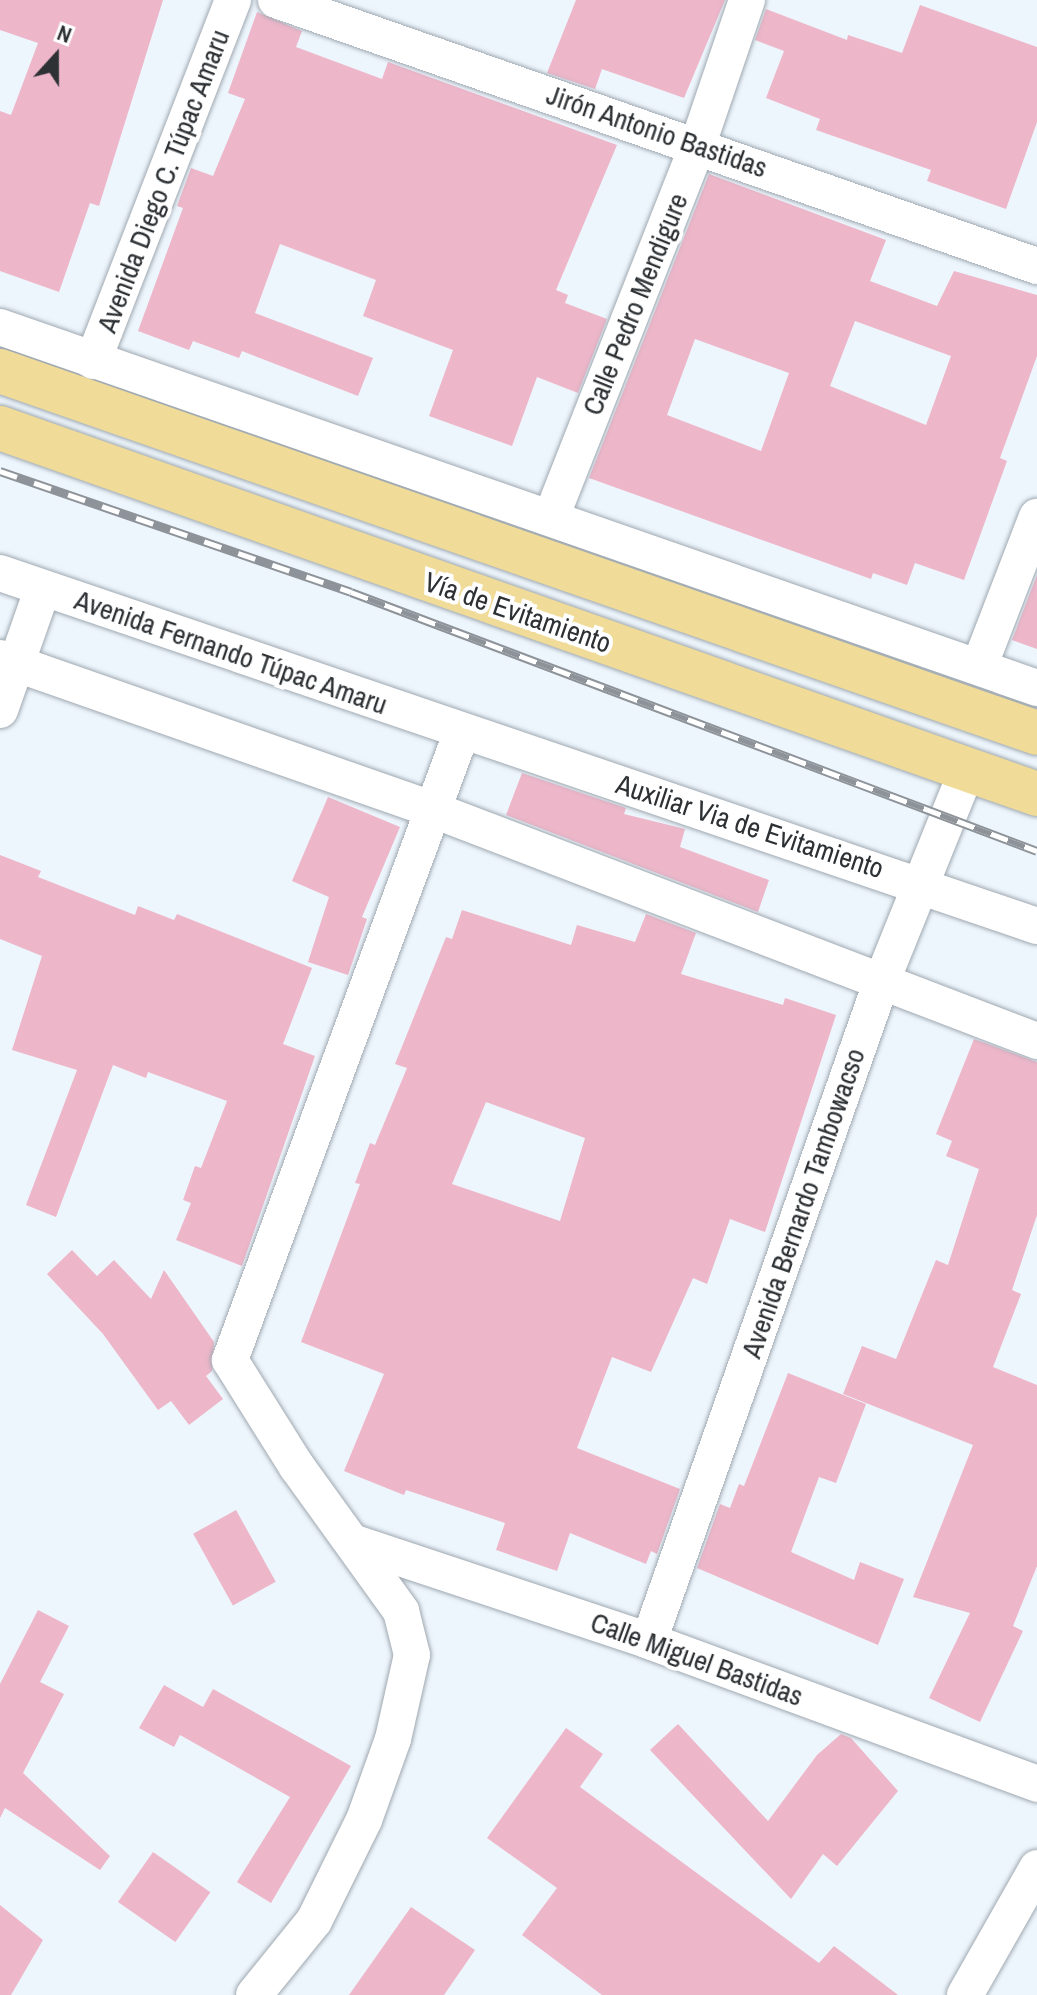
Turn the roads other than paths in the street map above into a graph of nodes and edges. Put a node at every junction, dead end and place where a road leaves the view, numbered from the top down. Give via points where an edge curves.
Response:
1 (233, 0) edge
2 (276, 0) edge
3 (747, 0) edge
4 (698, 144) junction
5 (1037, 266) edge
6 (0, 327) edge
7 (93, 361) junction
8 (0, 371) edge
9 (0, 428) edge
10 (552, 515) junction
11 (1037, 517) edge
12 (0, 573) edge
13 (43, 588) junction
14 (8, 661) edge
15 (979, 667) junction
16 (1037, 688) edge
17 (0, 710) edge
18 (462, 731) junction
19 (1037, 733) edge
20 (967, 770) junction
21 (1037, 794) edge
22 (431, 809) junction
23 (919, 882) junction
24 (1037, 926) edge
25 (881, 983) junction
26 (1037, 1041) edge
27 (355, 1543) junction
28 (649, 1641) junction
29 (1037, 1784) edge
30 (1037, 1868) edge
31 (254, 1995) edge
32 (965, 1995) edge

1 - 7 street, Avenida Diego C. Túpac Amaru
2 - 4 street, Jirón Antonio Bastidas
3 - 4 street, Calle Pedro Mendigure
4 - 5 street, Jirón Antonio Bastidas
4 - 10 street, Calle Pedro Mendigure
6 - 7 street
7 - 10 street
8 - 19 highway, Vía de Evitamiento
9 - 20 highway, Vía de Evitamiento
10 - 15 street
11 - 15 street
12 - 13 street, Avenida Fernando Túpac Amaru
13 - 14 street
13 - 18 street, Avenida Fernando Túpac Amaru
14 - 17 street
14 - 22 street
15 - 16 street
18 - 22 street
18 - 23 street, Auxiliar Via de Evitamiento
20 - 21 highway, Vía de Evitamiento
20 - 23 street, Avenida Bernardo Tambowacso
22 - 25 street
22 - 27 street via 230,1360 297,1467
23 - 24 street, Auxiliar Via de Evitamiento
23 - 25 street, Avenida Bernardo Tambowacso
25 - 26 street
25 - 28 street, Avenida Bernardo Tambowacso
27 - 28 street, Calle Miguel Bastidas
27 - 31 street via 401,1611 412,1655 393,1739 364,1820 314,1921
28 - 29 street, Calle Miguel Bastidas
30 - 32 street

